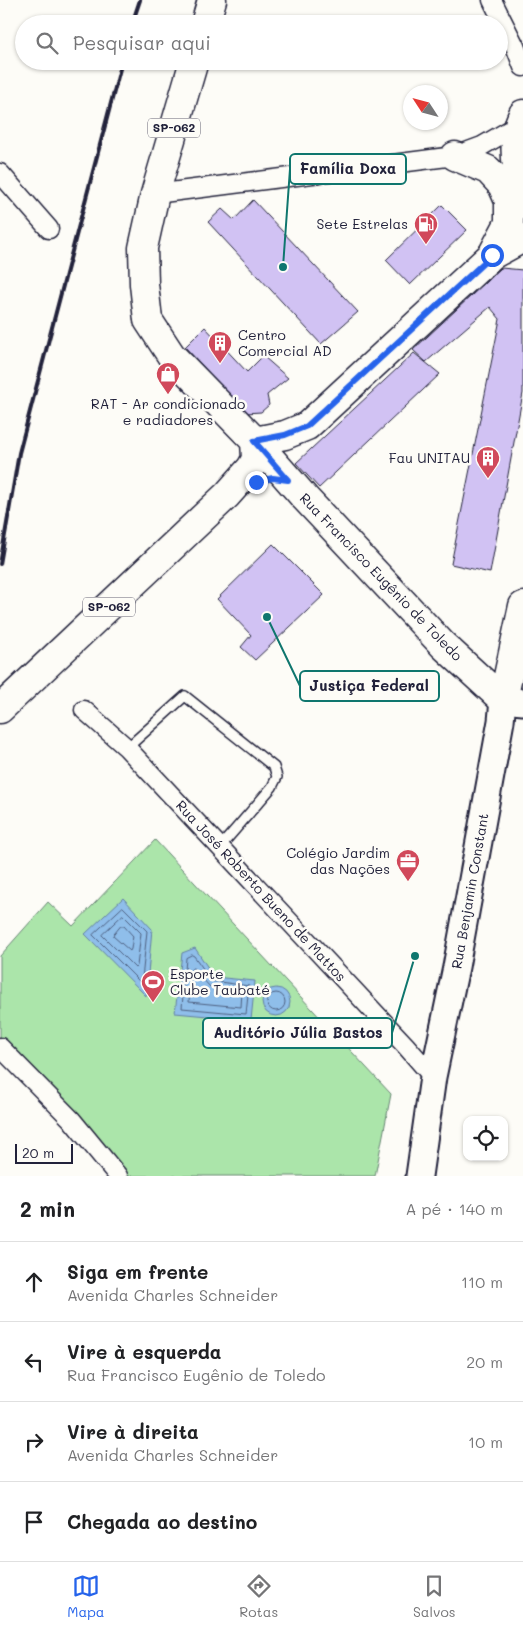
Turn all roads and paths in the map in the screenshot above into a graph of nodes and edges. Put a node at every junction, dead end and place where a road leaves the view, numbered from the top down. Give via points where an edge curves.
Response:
1 (212, 0) edge
2 (492, 0) edge
3 (208, 15) edge
4 (500, 15) edge
5 (508, 32) edge
6 (523, 67) edge
7 (191, 70) edge
8 (521, 119) edge
9 (455, 156) junction
10 (0, 172) edge
11 (523, 185) edge
12 (155, 194) junction
13 (49, 229) dead end
14 (523, 238) edge
15 (492, 255) junction
16 (254, 441) junction
17 (288, 480) junction
18 (222, 500) junction
19 (523, 606) edge
20 (516, 674) edge
21 (478, 676) junction
22 (513, 701) edge
23 (0, 709) edge
24 (84, 710) dead end
25 (127, 748) junction
26 (220, 847) junction
27 (4, 1059) edge
28 (433, 1077) junction
29 (118, 1176) edge
30 (419, 1176) edge

1 - 3 main road
2 - 4 street
5 - 6 street
7 - 12 main road, SP-062
8 - 9 street via 482,146
8 - 11 main road via 515,152
9 - 12 street
9 - 15 main road via 488,170 502,185 509,201 509,223
10 - 13 street
12 - 16 main road, Rua Francisco Eugênio de Toledo / SP-062 via 143,248 148,320 171,355
14 - 15 main road
15 - 16 main road via 307,426 285,435
16 - 17 main road, Rua Francisco Eugênio de Toledo / SP-062
16 - 18 main road via 256,459
17 - 18 main road via 273,478 256,482
17 - 21 main road, Rua Francisco Eugênio de Toledo via 443,645
18 - 23 main road, SP-062
19 - 20 main road, Rua Benjamin Constant
20 - 21 main road
20 - 22 main road, Rua Benjamin Constant
21 - 22 main road, Rua Francisco Eugênio de Toledo
22 - 28 main road, Rua Benjamin Constant via 501,721
24 - 25 street, Rua José Roberto Bueno de Mattos
25 - 26 street, Rua José Roberto Bueno de Mattos
25 - 26 lane via 185,696 274,767 277,777 272,787
26 - 28 street, Rua José Roberto Bueno de Mattos
27 - 29 street via 71,1119
28 - 30 main road, Rua Benjamin Constant

